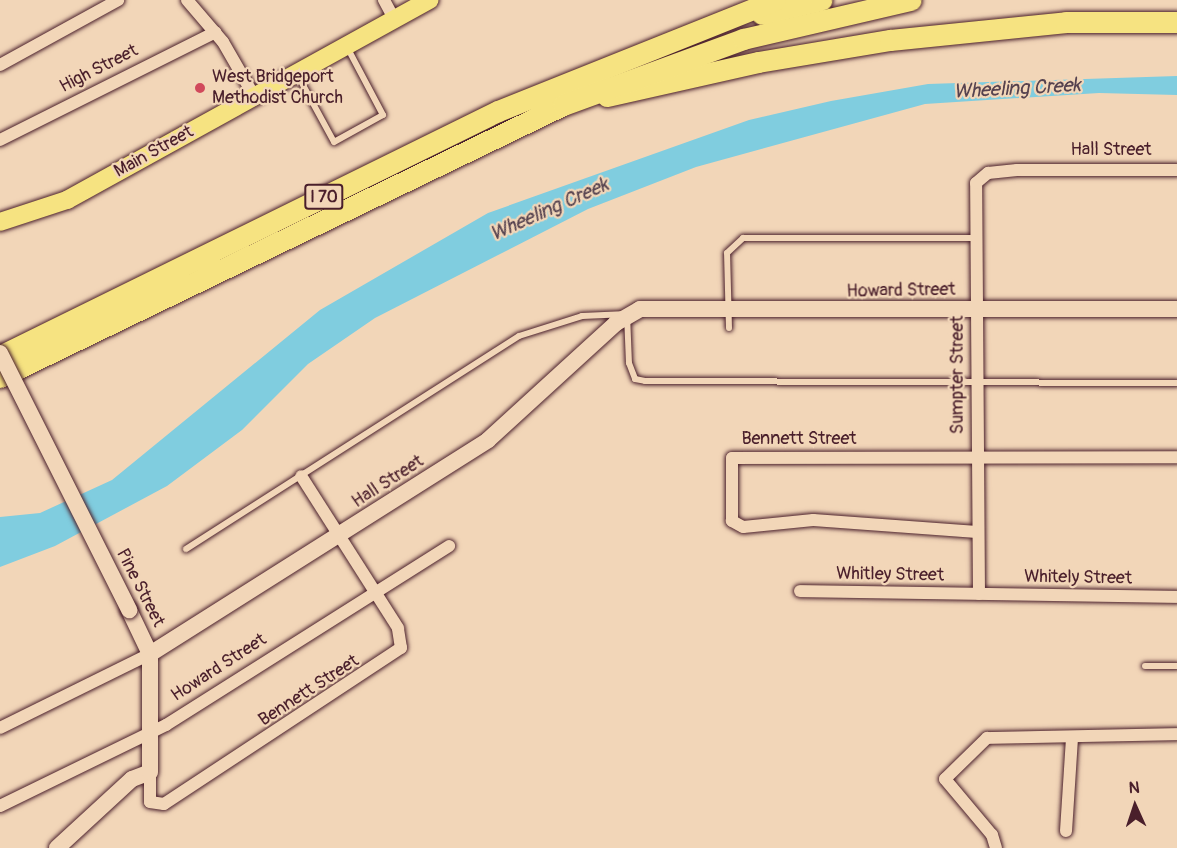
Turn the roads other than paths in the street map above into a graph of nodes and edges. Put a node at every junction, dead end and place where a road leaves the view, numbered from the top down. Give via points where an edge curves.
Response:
1 (118, 0) edge
2 (187, 0) edge
3 (384, 0) edge
4 (429, 0) edge
5 (775, 0) edge
6 (821, 0) edge
7 (911, 0) edge
8 (394, 19) junction
9 (1177, 22) edge
10 (216, 32) junction
11 (346, 46) junction
12 (652, 46) junction
13 (0, 65) edge
14 (297, 73) junction
15 (254, 96) junction
16 (562, 105) junction
17 (0, 140) edge
18 (1044, 170) joint
19 (1177, 170) edge
20 (0, 222) edge
21 (975, 238) junction
22 (729, 308) junction
23 (976, 308) junction
24 (1177, 309) edge
25 (627, 314) junction
26 (729, 328) dead end
27 (0, 355) edge
28 (0, 377) edge
29 (976, 382) junction
30 (1177, 383) edge
31 (976, 457) junction
32 (1177, 458) edge
33 (302, 476) junction
34 (977, 532) junction
35 (340, 536) junction
36 (449, 546) dead end
37 (186, 549) dead end
38 (375, 591) junction
39 (800, 591) dead end
40 (980, 594) junction
41 (1177, 597) edge
42 (150, 654) junction
43 (1145, 666) dead end
44 (1177, 666) edge
45 (0, 728) edge
46 (151, 730) junction
47 (1177, 734) edge
48 (1072, 739) junction
49 (150, 772) junction
50 (202, 781) joint
51 (0, 806) edge
52 (1066, 831) dead end
53 (57, 848) edge
54 (996, 848) edge

1 - 13 street
2 - 10 street
3 - 8 street
4 - 8 main road, Main Street
5 - 12 highway
6 - 12 highway, I 70
7 - 16 highway, I 70 via 743,39
8 - 11 main road, Main Street
9 - 16 highway via 1066,22 813,52
10 - 15 street
10 - 17 street, High Street
11 - 14 main road, Main Street
11 - 14 lane via 383,115 334,142
12 - 27 highway, I 70 via 498,111
14 - 15 main road, Main Street
15 - 20 main road, Main Street via 67,200
16 - 28 highway, I 70
18 - 19 street, Hall Street
18 - 21 street, Sumpter Street via 981,177 975,191
21 - 22 lane via 743,238 727,253
21 - 23 street, Sumpter Street
22 - 23 street, Howard Street
22 - 25 street, Howard Street via 657,306
22 - 26 lane
23 - 24 street, Howard Street
23 - 29 street, Sumpter Street
25 - 29 lane via 629,363 635,379 645,381
25 - 33 lane via 604,312 533,328
25 - 35 street, Hall Street via 488,440
27 - 42 street, Pine Street, bridge
29 - 30 lane
29 - 31 street, Sumpter Street
31 - 32 street, Bennett Street
31 - 34 street, Sumpter Street
31 - 34 street, Bennett Street via 735,456 732,521 749,527 813,520
33 - 35 street, Bennett Street
33 - 37 lane
34 - 40 street, Sumpter Street
35 - 38 street, Bennett Street
35 - 42 street, Hall Street
36 - 38 street, Howard Street
38 - 46 street, Howard Street
38 - 50 street, Bennett Street via 401,636 397,654
39 - 40 street, Whitley Street
40 - 41 street, Whitely Street
42 - 45 street
42 - 46 street, Pine Street
43 - 44 lane
46 - 49 street, Pine Street
46 - 51 street, Howard Street
47 - 48 street
48 - 52 street
48 - 54 street via 987,738 945,779 992,835
49 - 50 street, Pine Street via 150,802 155,806
49 - 53 street via 132,778

